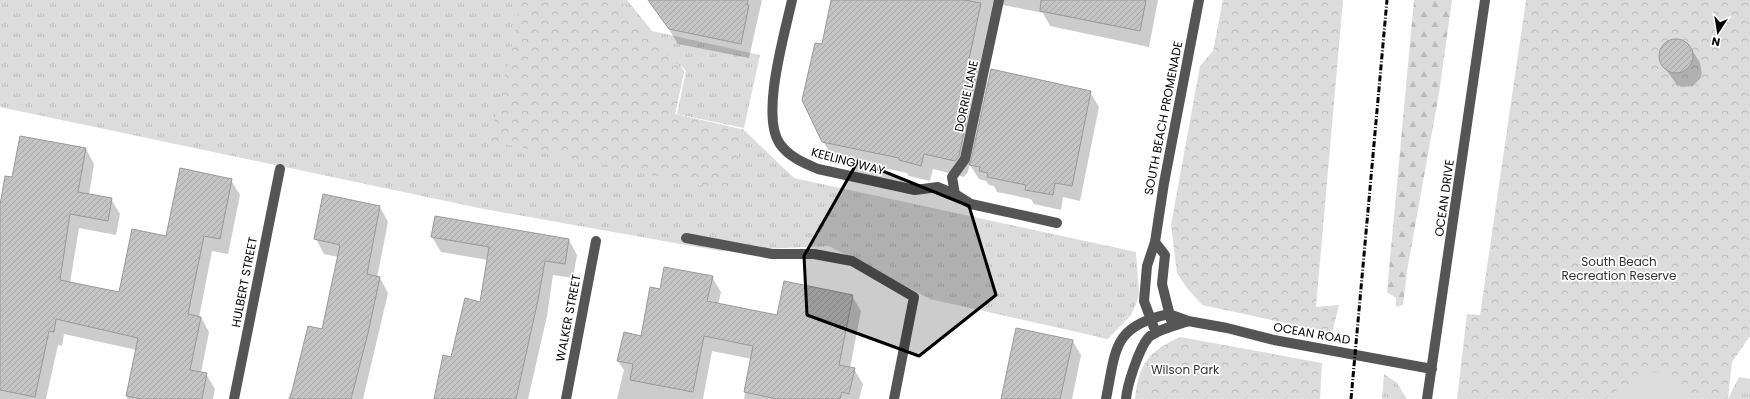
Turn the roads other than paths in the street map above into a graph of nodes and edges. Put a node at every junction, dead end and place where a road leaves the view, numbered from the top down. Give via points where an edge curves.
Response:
1 (792, 0) edge
2 (999, 0) edge
3 (1199, 0) edge
4 (1485, 0) edge
5 (280, 169) dead end
6 (955, 194) junction
7 (1057, 223) dead end
8 (686, 238) dead end
9 (596, 241) dead end
10 (1154, 242) junction
11 (1169, 314) junction
12 (1150, 318) junction
13 (1188, 321) junction
14 (1174, 327) junction
15 (1156, 333) junction
16 (1432, 369) junction
17 (234, 399) edge
18 (566, 399) edge
19 (894, 399) edge
20 (1106, 399) edge
21 (1126, 399) edge
22 (1427, 399) edge

1 - 6 street, KEELING WAY via 773,92 772,122 779,143 788,153 818,168 904,188 926,190 938,187
2 - 6 street, DORRIE LANE via 968,145 960,168 952,177
3 - 10 street, SOUTH BEACH PROMENADE
4 - 16 street, OCEAN DRIVE
5 - 17 street, HULBERT STREET
6 - 7 street, KEELING WAY via 971,204
8 - 19 street via 772,254 814,254 852,262 914,297
9 - 18 street, WALKER STREET
10 - 11 street via 1165,255 1162,284
10 - 12 street, SOUTH BEACH PROMENADE via 1147,266 1144,301
11 - 12 street
11 - 13 street, OCEAN ROAD
11 - 14 street
12 - 15 street, SOUTH BEACH PROMENADE
12 - 20 street via 1130,328 1118,344
13 - 14 street
13 - 16 street, OCEAN ROAD via 1274,340
14 - 15 street
15 - 21 street via 1148,338 1130,377
16 - 22 street, OCEAN DRIVE

